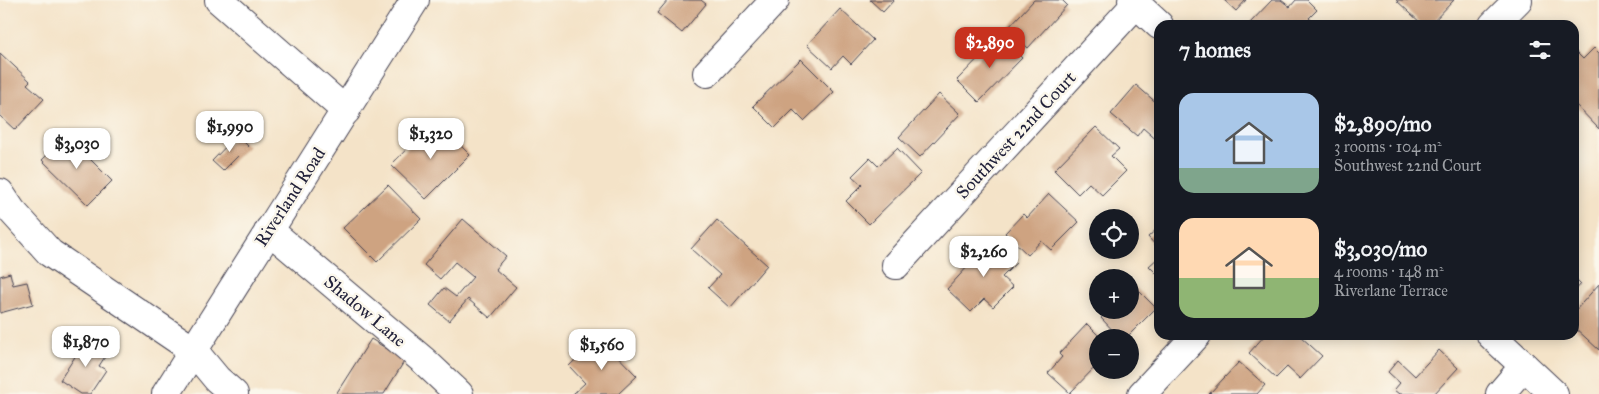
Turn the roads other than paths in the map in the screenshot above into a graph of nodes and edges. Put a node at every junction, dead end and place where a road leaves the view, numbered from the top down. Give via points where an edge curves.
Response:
1 (219, 0) edge
2 (415, 0) edge
3 (775, 0) edge
4 (1518, 0) edge
5 (1134, 2) edge
6 (1154, 20) edge
7 (1498, 20) edge
8 (708, 73) dead end
9 (346, 111) junction
10 (0, 192) edge
11 (269, 230) junction
12 (896, 265) dead end
13 (1191, 340) edge
14 (1496, 340) edge
15 (193, 350) junction
16 (1524, 366) junction
17 (166, 394) edge
18 (234, 394) edge
19 (459, 394) edge
20 (1142, 394) edge
21 (1500, 394) edge
22 (1554, 394) edge

1 - 9 street
2 - 9 street, Riverland Road
3 - 8 street
4 - 7 street
5 - 6 street
5 - 12 street, Southwest 22nd Court
9 - 11 street, Riverland Road
10 - 15 street via 12,211 50,253
11 - 15 street, Riverland Road
11 - 19 street, Shadow Lane
13 - 20 street
14 - 16 street
15 - 17 street, Riverland Road
15 - 18 street
16 - 21 street
16 - 22 street

